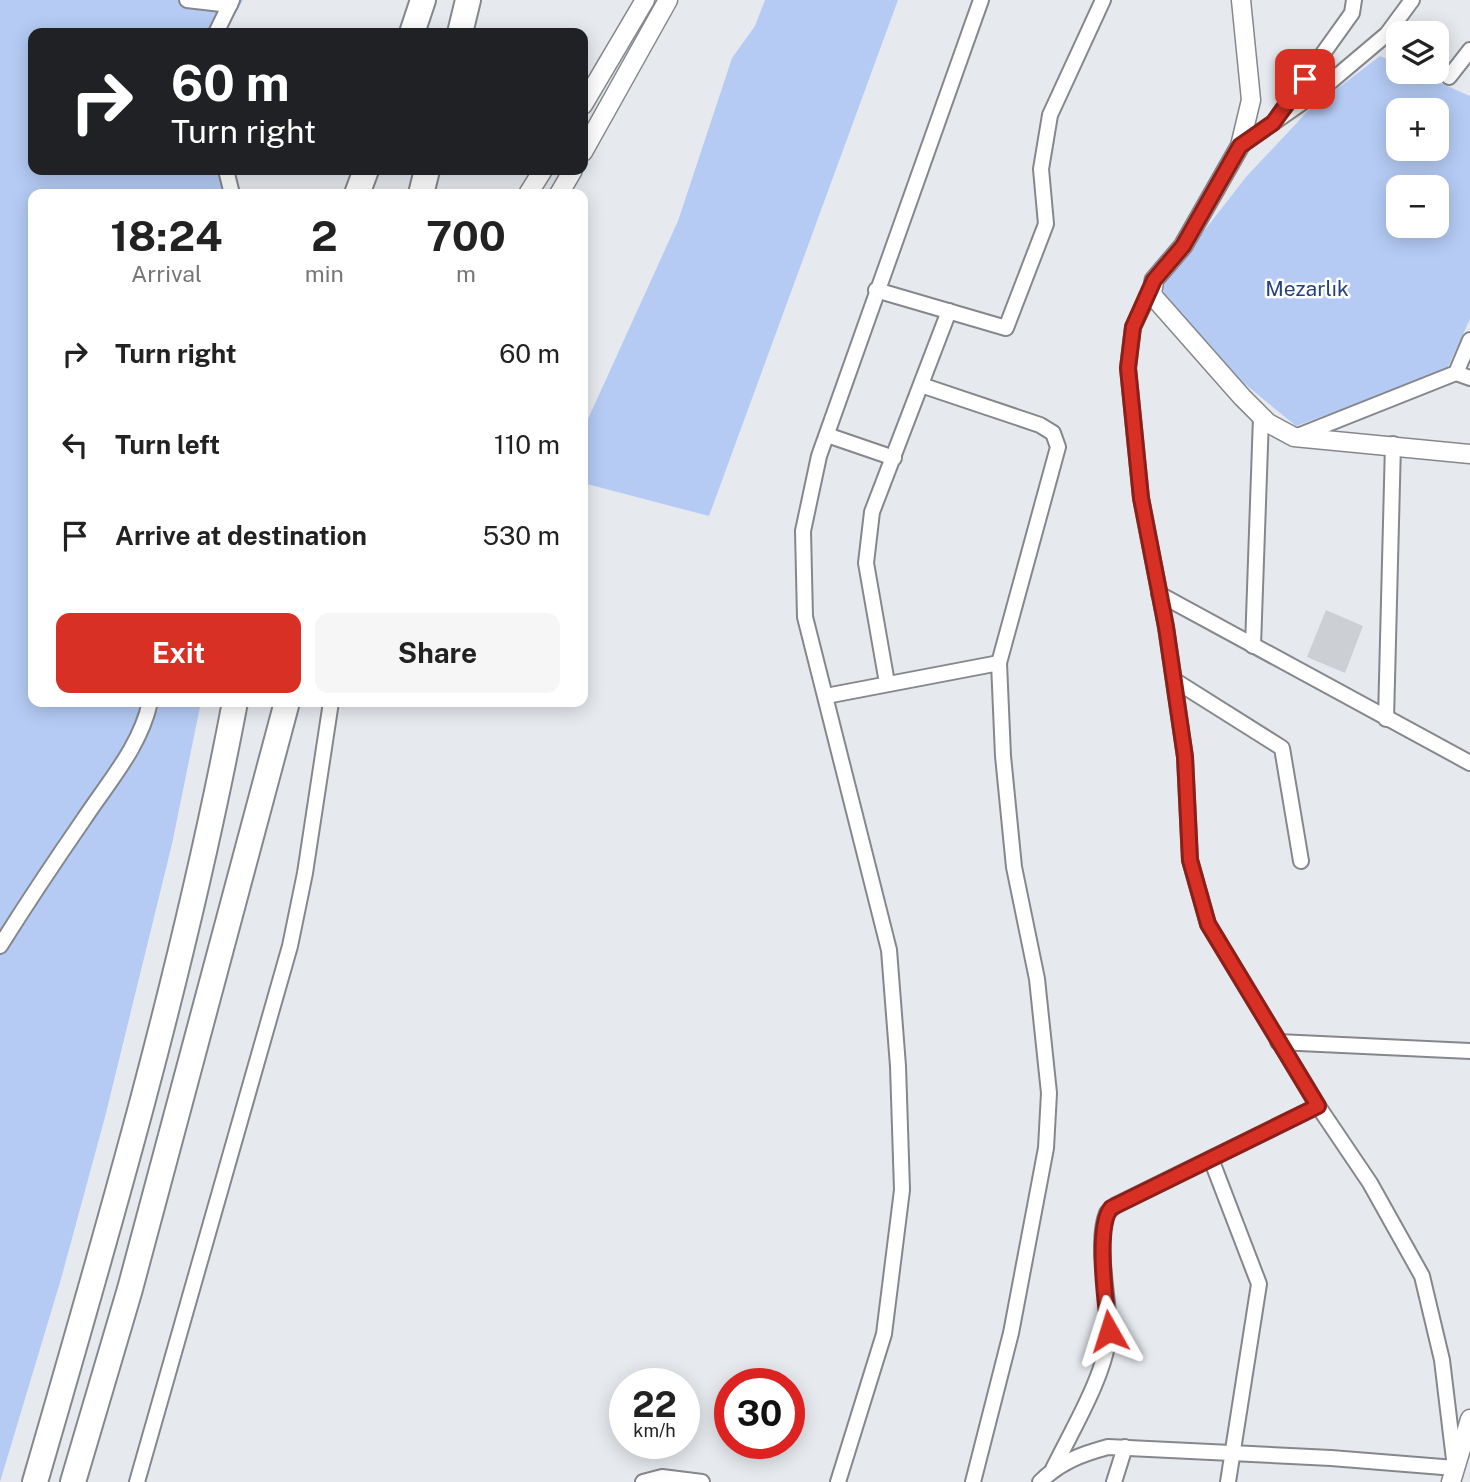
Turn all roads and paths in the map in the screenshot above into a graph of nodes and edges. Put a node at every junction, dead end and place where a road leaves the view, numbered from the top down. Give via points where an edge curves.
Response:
1 (187, 0) edge
2 (423, 0) edge
3 (468, 0) edge
4 (645, 0) edge
5 (668, 0) edge
6 (981, 0) edge
7 (1103, 0) edge
8 (1241, 0) edge
9 (1354, 0) edge
10 (1412, 0) edge
11 (231, 2) edge
12 (218, 28) edge
13 (413, 28) edge
14 (461, 28) edge
15 (1470, 50) edge
16 (1449, 77) dead end
17 (588, 97) edge
18 (1273, 123) junction
19 (588, 143) edge
20 (1240, 146) junction
21 (876, 290) junction
22 (1151, 290) junction
23 (949, 311) junction
24 (1470, 340) edge
25 (1463, 376) edge
26 (921, 385) junction
27 (1261, 417) junction
28 (827, 435) junction
29 (1294, 437) junction
30 (1393, 444) junction
31 (1470, 454) edge
32 (894, 458) junction
33 (1159, 594) junction
34 (1253, 646) junction
35 (999, 663) junction
36 (1174, 680) junction
37 (887, 683) junction
38 (826, 696) junction
39 (148, 707) edge
40 (233, 707) edge
41 (286, 707) edge
42 (330, 707) edge
43 (1386, 719) junction
44 (1470, 763) edge
45 (1301, 861) dead end
46 (0, 946) edge
47 (1278, 1042) junction
48 (1470, 1051) edge
49 (1318, 1106) junction
50 (1211, 1159) junction
51 (1470, 1419) edge
52 (1125, 1447) junction
53 (1232, 1452) junction
54 (1052, 1471) junction
55 (1453, 1475) edge
56 (35, 1482) edge
57 (72, 1482) edge
58 (137, 1482) edge
59 (643, 1482) edge
60 (702, 1482) edge
61 (838, 1482) edge
62 (973, 1482) edge
63 (1040, 1482) edge
64 (1114, 1482) edge
65 (1228, 1482) edge

1 - 11 street
2 - 13 highway
3 - 14 highway
4 - 17 street
5 - 19 street
6 - 21 street
7 - 23 street via 1050,116 1041,169 1046,224 1006,328
8 - 20 street via 1251,100
9 - 18 street via 1352,13
10 - 18 street via 1387,34
11 - 12 street
15 - 16 street
18 - 20 street
20 - 22 street via 1183,246
21 - 23 street
21 - 28 street
22 - 27 street via 1154,300
22 - 33 street via 1133,327 1128,368 1141,498
23 - 26 street
24 - 25 street
25 - 29 street
26 - 32 street
26 - 35 street via 1040,425 1056,440 1057,455
27 - 29 street
27 - 34 street
28 - 32 street
28 - 38 street via 803,531 805,617
29 - 30 street
30 - 31 street
30 - 43 street
32 - 37 street via 872,512 866,563
33 - 34 street
33 - 36 street
34 - 43 street
35 - 37 street
35 - 62 street via 1014,867 1037,979 1049,1093 1046,1148 1011,1332
36 - 45 street via 1282,748
36 - 47 street via 1185,757 1190,860 1208,924
37 - 38 street
38 - 61 street via 889,950 901,1191 884,1334
39 - 46 street via 128,757
40 - 56 highway via 177,968
41 - 57 highway via 130,1289
42 - 58 street via 289,946
43 - 44 street
47 - 48 street
47 - 49 street
49 - 50 street
49 - 55 street via 1370,1183 1422,1276 1442,1360
50 - 53 street via 1259,1284
50 - 54 street via 1107,1213 1103,1275 1109,1331 1104,1361
51 - 55 street
52 - 53 street
52 - 54 street via 1076,1456
52 - 64 street
53 - 55 street
53 - 65 street
54 - 63 street
59 - 60 street via 663,1477

